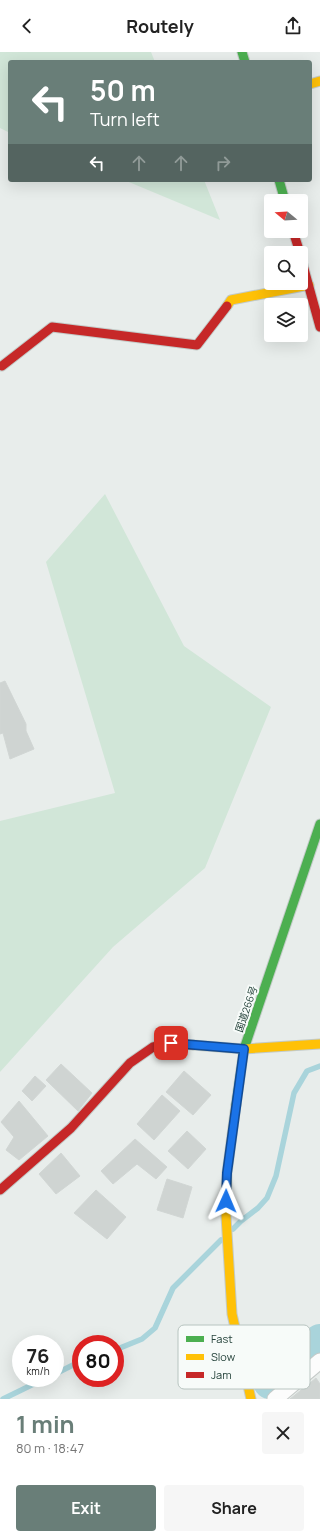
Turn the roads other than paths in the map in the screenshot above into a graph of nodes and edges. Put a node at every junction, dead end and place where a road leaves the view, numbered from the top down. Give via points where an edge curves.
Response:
1 (280, 182) edge
2 (283, 194) edge
3 (308, 282) edge
4 (309, 285) junction
5 (320, 327) edge
6 (2, 366) dead end
7 (320, 824) edge
8 (320, 1044) edge
9 (244, 1049) junction
10 (0, 1190) edge
11 (234, 1325) edge
12 (320, 1361) edge
13 (310, 1369) edge
14 (249, 1389) edge
15 (287, 1389) edge
16 (251, 1399) edge
17 (275, 1399) edge

1 - 2 main road
3 - 4 main road
4 - 5 main road
4 - 6 main road via 231,300 197,345 52,327
7 - 9 main road, 国道266号
8 - 9 main road
9 - 10 main road via 171,1043 153,1047 130,1063 71,1128
9 - 11 main road, 国道266号 via 227,1173 226,1216
12 - 13 street
14 - 16 main road, 国道266号
15 - 17 street

